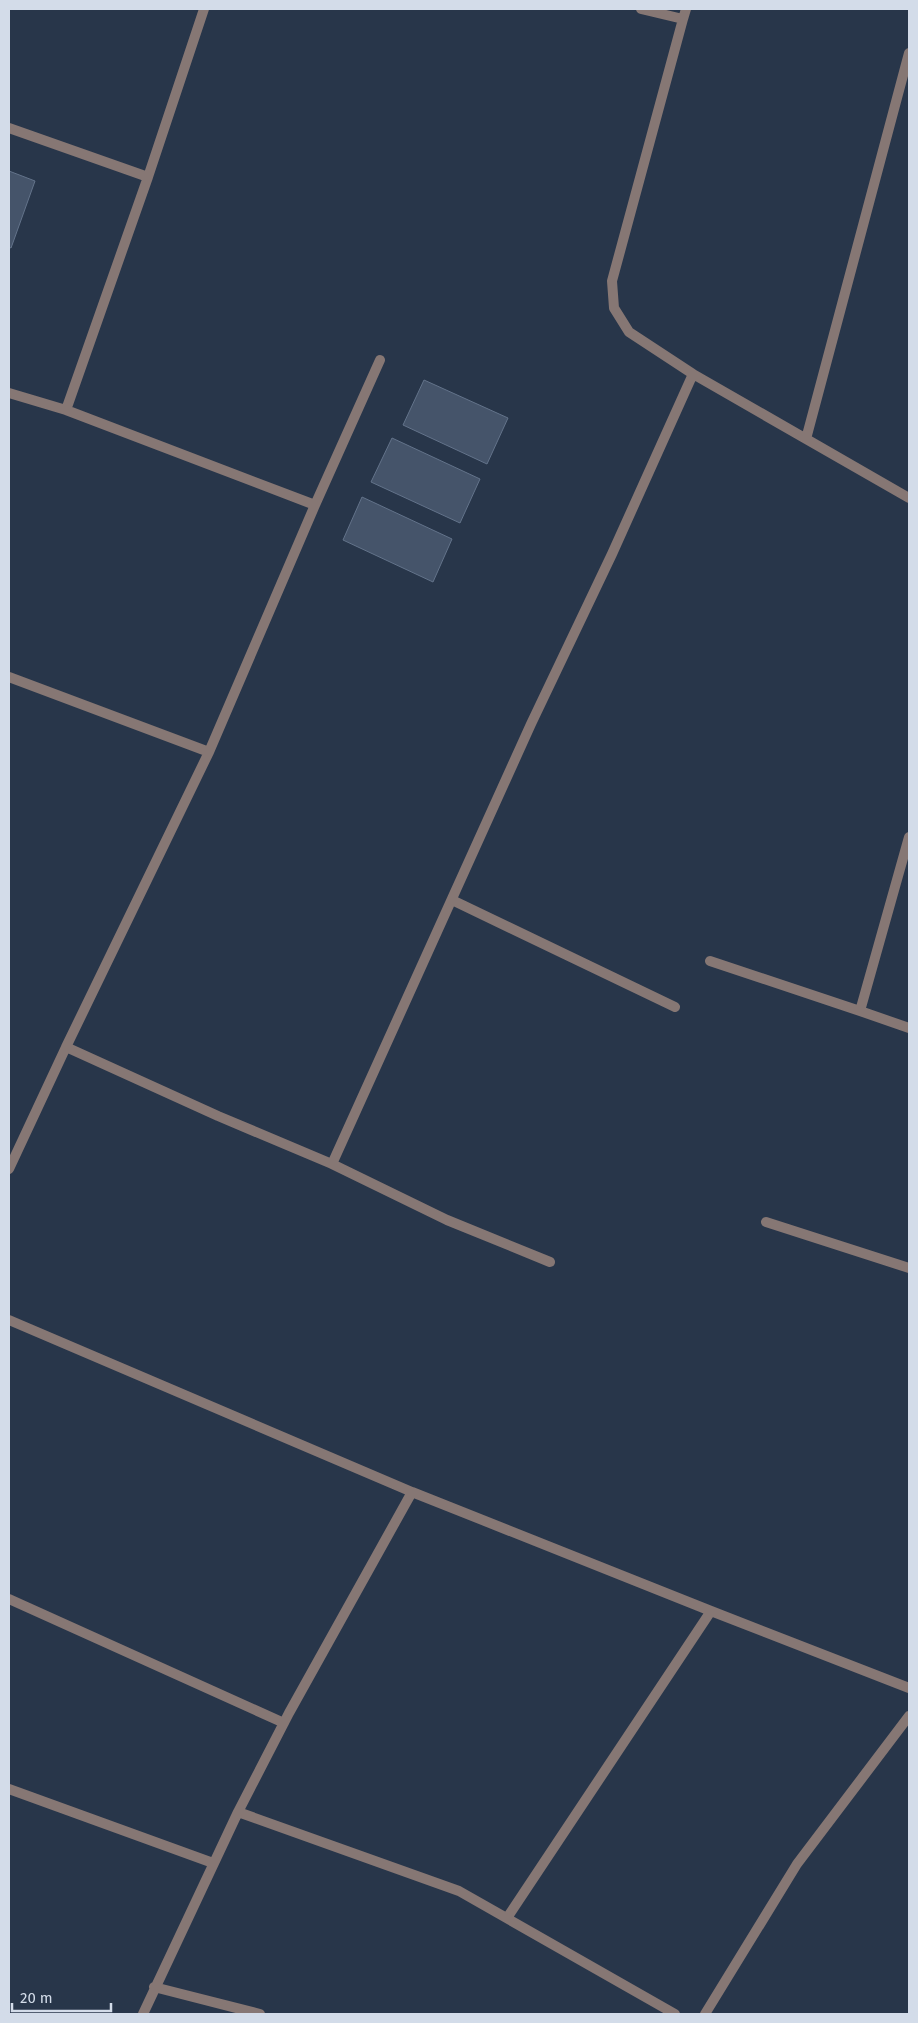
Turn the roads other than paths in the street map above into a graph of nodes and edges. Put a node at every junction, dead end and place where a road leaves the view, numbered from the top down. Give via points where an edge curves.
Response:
1 (204, 9) edge
2 (641, 9) edge
3 (685, 14) edge
4 (909, 53) edge
5 (9, 128) edge
6 (148, 177) junction
7 (380, 360) dead end
8 (693, 374) junction
9 (9, 393) edge
10 (66, 410) junction
11 (806, 439) junction
12 (909, 498) edge
13 (315, 505) junction
14 (9, 678) edge
15 (209, 752) junction
16 (909, 837) edge
17 (452, 900) junction
18 (710, 961) dead end
19 (675, 1007) dead end
20 (860, 1011) junction
21 (909, 1028) edge
22 (66, 1047) junction
23 (332, 1164) junction
24 (9, 1169) edge
25 (766, 1222) dead end
26 (550, 1262) dead end
27 (909, 1268) edge
28 (9, 1320) edge
29 (412, 1492) junction
30 (9, 1599) edge
31 (710, 1611) junction
32 (909, 1688) edge
33 (909, 1716) edge
34 (284, 1722) junction
35 (9, 1789) edge
36 (238, 1812) junction
37 (213, 1864) junction
38 (507, 1918) junction
39 (154, 1987) junction
40 (143, 2014) edge
41 (260, 2014) edge
42 (675, 2014) edge
43 (705, 2014) edge

1 - 6 street
2 - 3 street
3 - 8 street via 612,281 614,308 629,332
4 - 11 street
5 - 6 street
6 - 10 street
7 - 13 street
8 - 11 street
8 - 17 street
9 - 10 street
10 - 13 street
11 - 12 street
13 - 15 street
14 - 15 street
15 - 22 street
16 - 20 street
17 - 19 street
17 - 23 street
18 - 20 street
20 - 21 street
22 - 23 street
22 - 24 street
23 - 26 street via 447,1220
25 - 27 street
28 - 29 street
29 - 31 street
29 - 34 street
30 - 34 street
31 - 32 street
31 - 38 street
33 - 43 street via 797,1864
34 - 36 street
35 - 37 street
36 - 37 street
36 - 38 street via 459,1891
37 - 39 street
38 - 42 street
39 - 40 street
39 - 41 street

